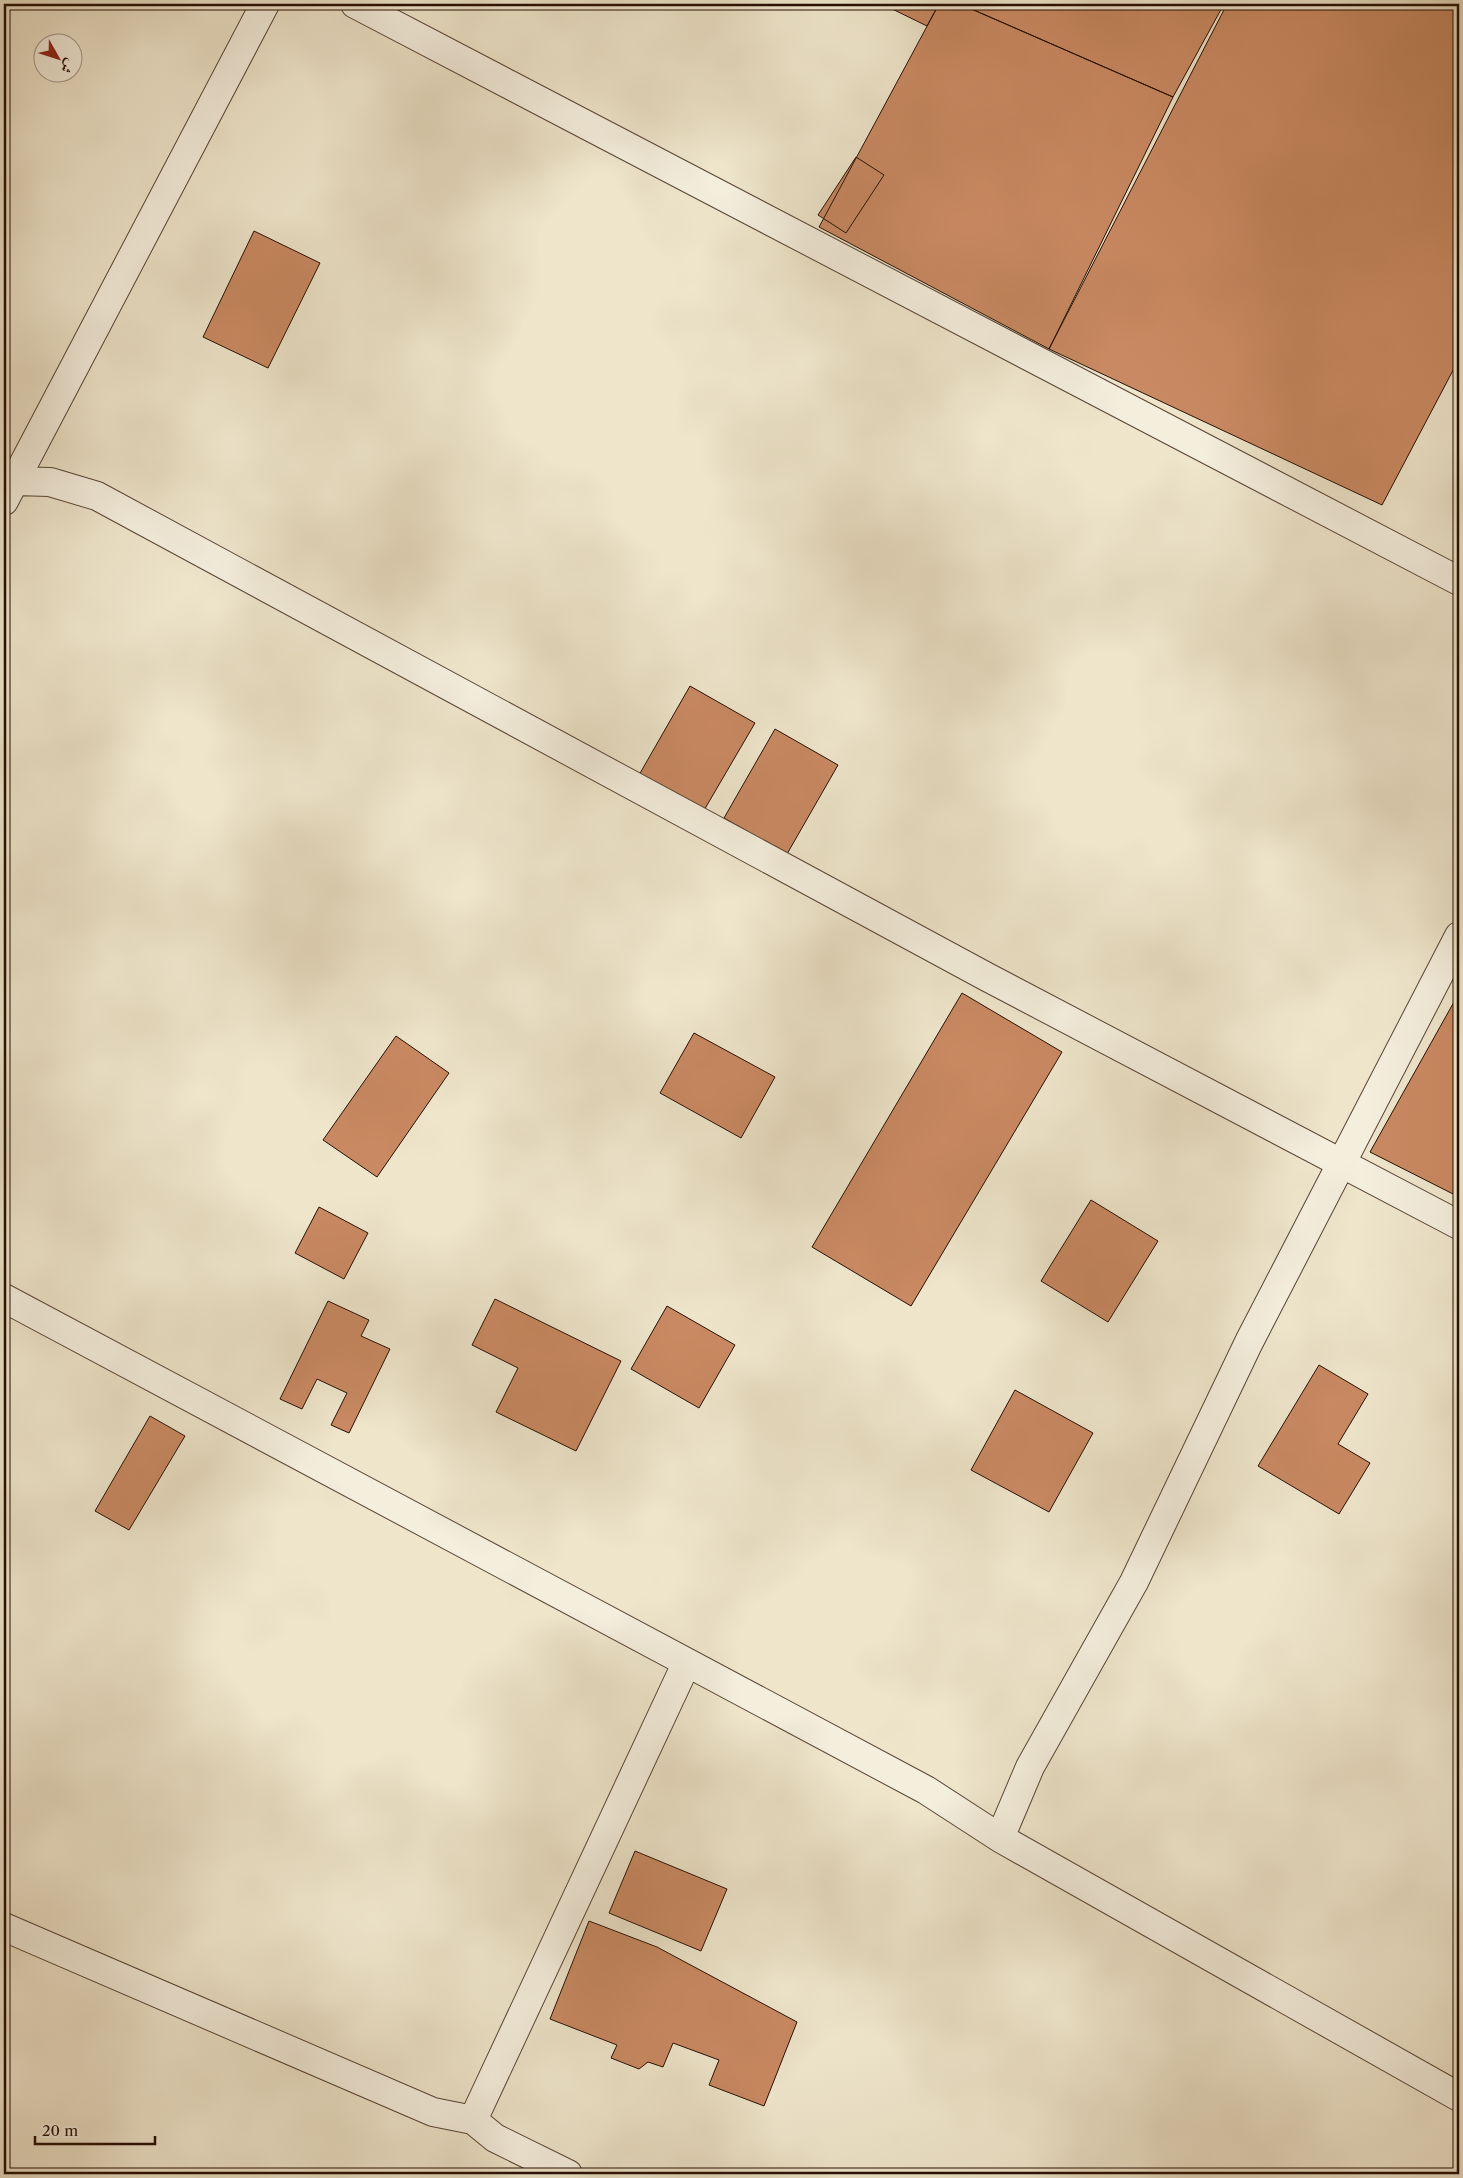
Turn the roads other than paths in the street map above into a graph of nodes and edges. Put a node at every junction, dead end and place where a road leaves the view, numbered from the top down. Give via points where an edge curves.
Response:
1 (264, 4) edge
2 (356, 4) edge
3 (9, 491) edge
4 (1459, 581) edge
5 (1459, 936) edge
6 (1341, 1164) junction
7 (1459, 1225) edge
8 (4, 1298) edge
9 (686, 1664) junction
10 (1000, 1838) junction
11 (4, 1926) edge
12 (1459, 2097) edge
13 (473, 2120) junction
14 (568, 2174) edge

1 - 3 street
2 - 4 street
3 - 6 street via 50,482 97,496 978,973
5 - 6 street
6 - 7 street
6 - 10 street via 1249,1342 1134,1582 1030,1767
8 - 9 street
9 - 10 street via 926,1790
9 - 13 street
10 - 12 street
11 - 13 street via 433,2112
13 - 14 street via 495,2138

